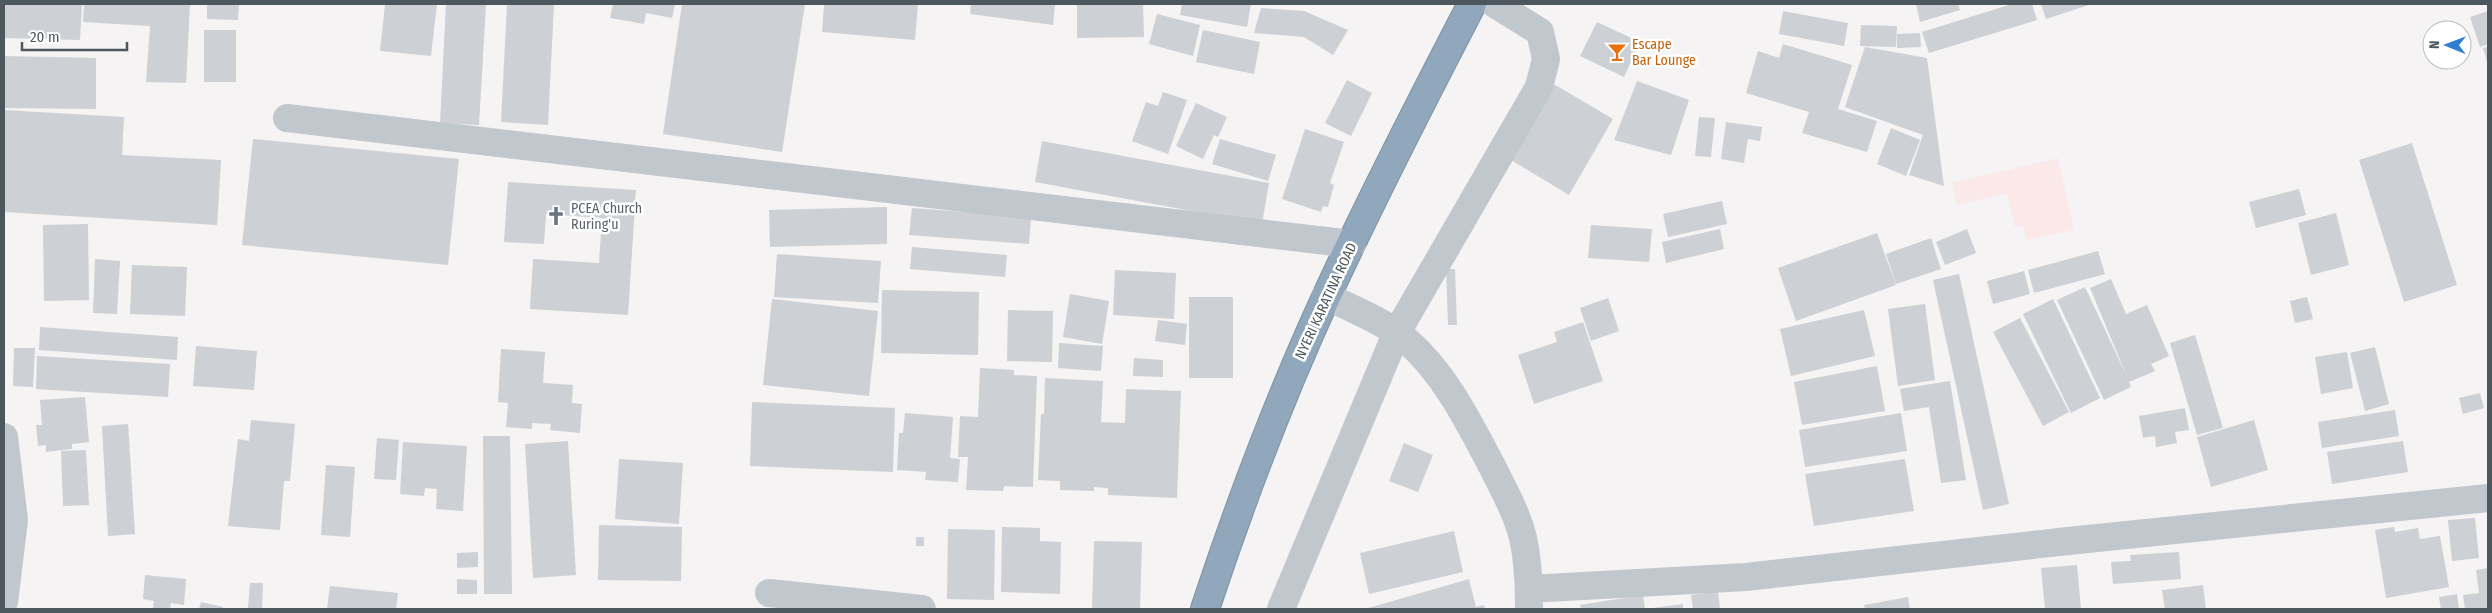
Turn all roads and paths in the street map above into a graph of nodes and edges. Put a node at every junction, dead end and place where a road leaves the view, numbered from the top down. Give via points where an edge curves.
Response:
1 (1472, 4) edge
2 (1495, 4) edge
3 (287, 118) dead end
4 (1352, 244) junction
5 (1326, 296) junction
6 (1396, 334) junction
7 (4, 437) edge
8 (2488, 498) edge
9 (770, 593) dead end
10 (1529, 599) edge
11 (4, 602) edge
12 (922, 609) edge
13 (1205, 609) edge
14 (1281, 609) edge

1 - 4 highway, NYERI KARATINA ROAD
2 - 6 street via 1540,32 1546,59 1539,87
3 - 4 street
4 - 5 highway, NYERI KARATINA ROAD
5 - 6 street
5 - 13 highway, NYERI KARATINA ROAD via 1288,385
6 - 10 street via 1428,362 1446,385 1514,510 1523,538
6 - 14 street
7 - 11 street via 14,520
8 - 10 street
9 - 12 street

